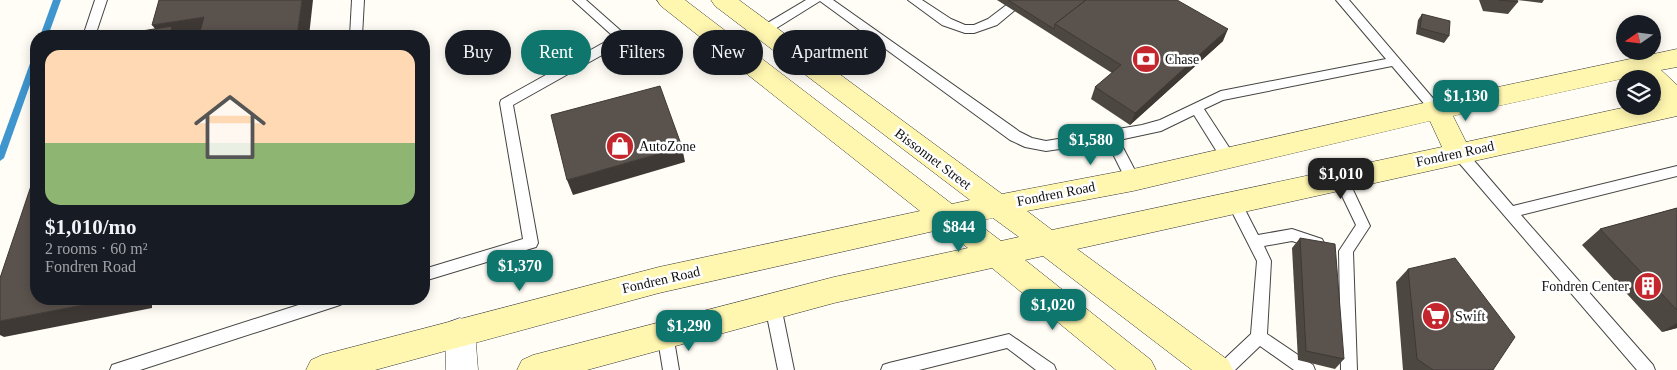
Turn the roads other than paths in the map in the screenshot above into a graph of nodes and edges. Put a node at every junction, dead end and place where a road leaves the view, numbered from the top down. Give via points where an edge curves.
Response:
1 (101, 0) edge
2 (358, 0) edge
3 (579, 0) edge
4 (669, 0) edge
5 (723, 0) edge
6 (815, 0) edge
7 (825, 0) edge
8 (914, 0) edge
9 (1021, 0) edge
10 (1342, 0) edge
11 (91, 30) edge
12 (356, 30) edge
13 (762, 30) edge
14 (763, 31) joint
15 (1677, 58) edge
16 (1396, 61) junction
17 (1640, 66) junction
18 (1677, 100) edge
19 (1677, 106) edge
20 (1196, 108) junction
21 (1437, 110) junction
22 (1110, 136) junction
23 (1459, 153) junction
24 (1229, 159) junction
25 (1677, 171) edge
26 (1341, 179) junction
27 (1133, 180) junction
28 (1234, 202) junction
29 (996, 206) junction
30 (1510, 212) junction
31 (947, 217) junction
32 (1047, 242) junction
33 (1255, 242) junction
34 (1346, 252) junction
35 (996, 254) junction
36 (430, 273) edge
37 (319, 305) edge
38 (773, 306) junction
39 (460, 332) junction
40 (666, 334) junction
41 (1259, 338) junction
42 (565, 366) edge
43 (118, 370) edge
44 (322, 370) edge
45 (462, 370) edge
46 (533, 370) edge
47 (671, 370) edge
48 (786, 370) edge
49 (890, 370) edge
50 (1048, 370) edge
51 (1140, 370) edge
52 (1217, 370) edge
53 (1224, 370) edge
54 (1307, 370) edge
55 (1349, 370) edge
56 (1647, 370) edge

1 - 11 lane
2 - 12 lane
3 - 36 lane via 623,38 506,103 531,243
4 - 31 main road
5 - 13 main road, Bissonnet Street
6 - 14 lane
7 - 22 lane via 1015,136 1046,146
8 - 9 lane via 944,20 967,30 983,27
10 - 16 lane
14 - 29 main road, Bissonnet Street
15 - 17 main road, Fondren Road
16 - 20 lane via 1221,96
16 - 21 lane
17 - 18 main road
17 - 21 main road, Fondren Road
19 - 23 main road, Fondren Road
20 - 22 lane via 1156,126
20 - 24 lane
21 - 23 main road
21 - 24 main road, Fondren Road
22 - 27 lane
23 - 26 main road, Fondren Road
23 - 30 lane
24 - 27 main road, Fondren Road
25 - 30 lane
26 - 28 main road, Fondren Road
26 - 34 lane via 1363,226
27 - 29 main road, Fondren Road
28 - 32 main road, Fondren Road
28 - 33 lane
29 - 31 main road, Fondren Road
29 - 32 main road, Bissonnet Street
30 - 56 lane
31 - 35 main road
31 - 39 main road, Fondren Road via 659,280
32 - 35 main road, Fondren Road
32 - 52 main road, Bissonnet Street
33 - 34 lane via 1292,235
33 - 41 lane via 1264,261
34 - 55 lane
35 - 38 main road, Fondren Road
35 - 51 main road
37 - 43 lane
38 - 40 main road, Fondren Road
38 - 48 lane
39 - 44 main road, Fondren Road
39 - 45 street
40 - 42 main road, Fondren Road
40 - 47 lane
41 - 53 lane
41 - 54 lane
42 - 46 main road, Fondren Road
49 - 50 lane via 1009,341

